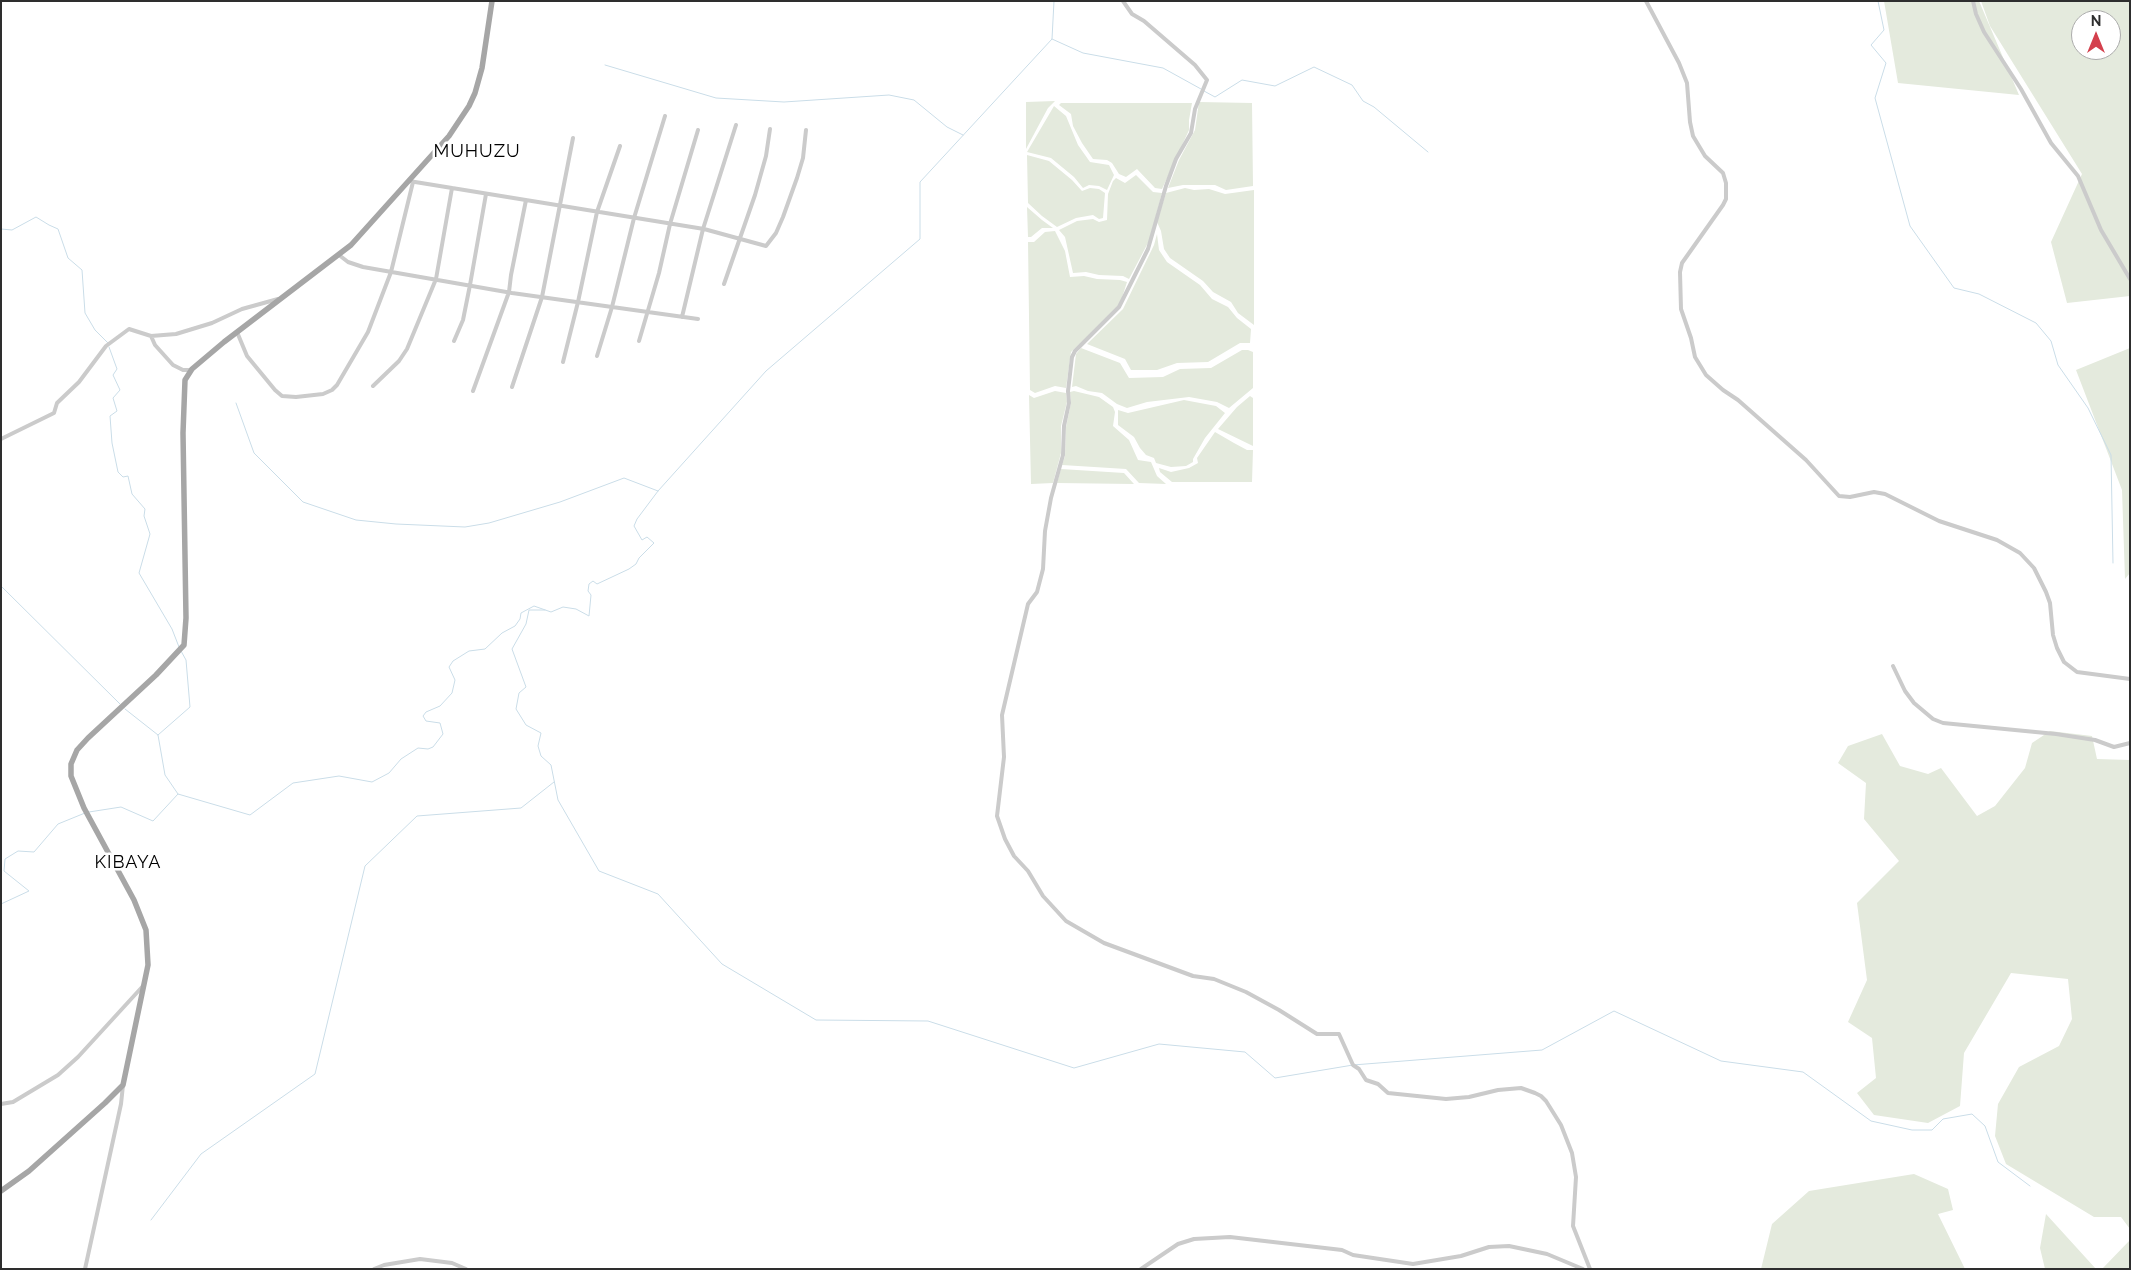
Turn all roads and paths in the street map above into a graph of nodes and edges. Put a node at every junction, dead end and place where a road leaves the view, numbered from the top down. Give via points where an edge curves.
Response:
1 (492, 1) edge
2 (1123, 1) edge
3 (1646, 1) edge
4 (1973, 1) edge
5 (665, 116) dead end
6 (736, 125) dead end
7 (770, 129) dead end
8 (698, 130) dead end
9 (806, 130) dead end
10 (573, 138) dead end
11 (620, 146) dead end
12 (411, 182) junction
13 (452, 188) junction
14 (486, 194) junction
15 (526, 200) junction
16 (561, 206) junction
17 (597, 212) junction
18 (634, 218) junction
19 (670, 224) junction
20 (703, 229) junction
21 (739, 239) junction
22 (339, 255) junction
23 (391, 272) junction
24 (436, 279) junction
25 (2130, 279) edge
26 (724, 284) dead end
27 (470, 285) junction
28 (509, 292) junction
29 (542, 297) junction
30 (283, 298) junction
31 (578, 302) junction
32 (612, 307) junction
33 (646, 312) junction
34 (682, 317) junction
35 (698, 319) dead end
36 (237, 332) junction
37 (151, 336) junction
38 (454, 341) dead end
39 (639, 342) dead end
40 (597, 356) dead end
41 (562, 362) dead end
42 (192, 369) junction
43 (373, 386) dead end
44 (512, 387) dead end
45 (473, 391) dead end
46 (1, 439) edge
47 (1893, 666) dead end
48 (2130, 679) edge
49 (2130, 743) edge
50 (145, 984) junction
51 (123, 1085) junction
52 (1, 1104) edge
53 (1, 1191) edge
54 (85, 1269) edge
55 (374, 1269) edge
56 (466, 1269) edge
57 (1141, 1269) edge
58 (1583, 1269) edge
59 (1590, 1269) edge

1 - 12 main road via 482,68 469,106
2 - 59 street via 1132,14 1190,60 1207,80 1195,109 1192,133 1176,159 1148,249 1119,307 1072,357 1063,455 1046,526 1043,569 1036,592 1028,604 1002,715 1004,758 997,816 1005,839 1043,896 1066,921 1104,943 1246,992 1316,1034 1339,1034 1353,1065 1360,1069 1366,1080 1378,1084 1388,1093 1446,1099 1521,1088 1541,1096 1561,1125 1572,1153 1576,1185 1573,1226
3 - 48 street via 1687,82 1693,136 1705,156 1723,173 1726,183 1723,205 1682,263 1680,272 1680,309 1695,357 1706,375 1806,460 1839,496 1885,494 2020,553 2034,568 2046,592 2053,635 2064,662 2078,672
4 - 25 street via 1984,32 2051,143 2078,176 2101,230
5 - 18 street
6 - 20 street
7 - 21 street via 766,156
8 - 19 street
9 - 21 street via 803,158 776,232 766,246
10 - 16 street
11 - 17 street
12 - 13 street
12 - 22 main road
12 - 23 street
13 - 14 street
13 - 24 street
14 - 15 street
14 - 27 street
15 - 16 street
15 - 28 street
16 - 17 street
16 - 29 street
17 - 18 street
17 - 31 street
18 - 19 street
18 - 32 street
19 - 20 street
19 - 33 street
20 - 21 street
20 - 34 street
21 - 26 street
22 - 23 street via 348,262
22 - 30 main road
23 - 24 street
23 - 36 street via 368,332 337,385 323,394 282,396 248,356
24 - 27 street
24 - 43 street via 407,349
27 - 28 street
27 - 38 street via 463,320
28 - 29 street
28 - 45 street
29 - 31 street
29 - 44 street
30 - 36 main road
30 - 37 street via 242,309 190,331
31 - 32 street
31 - 41 street
32 - 33 street
32 - 40 street
33 - 34 street
33 - 39 street
34 - 35 street
36 - 42 main road
37 - 42 street via 173,365 183,370
37 - 46 street via 129,329 106,346 79,382 56,402 54,413
42 - 50 main road via 183,388 184,645 77,750 71,764 71,776 84,808 142,917 148,946
47 - 49 street via 1904,691 1933,719 1943,723 2056,734 2096,740 2114,747
50 - 51 main road
50 - 52 street via 58,1075 13,1102
51 - 53 main road via 29,1171
51 - 54 street
55 - 56 street via 420,1259 452,1263
57 - 58 street via 1178,1244 1194,1239 1230,1237 1342,1250 1353,1255 1412,1264 1461,1256 1489,1247 1509,1246 1547,1254

